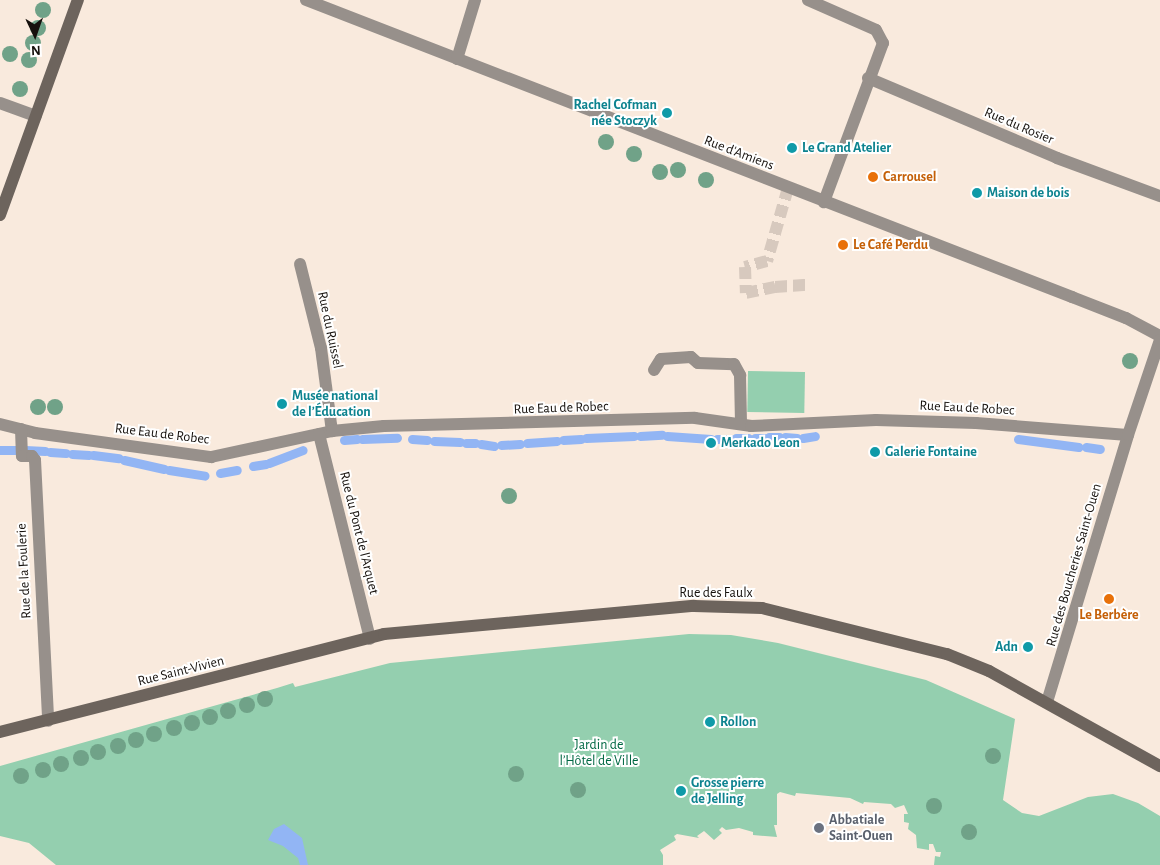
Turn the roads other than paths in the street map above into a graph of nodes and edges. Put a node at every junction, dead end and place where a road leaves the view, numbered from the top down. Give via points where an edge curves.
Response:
1 (78, 0) edge
2 (306, 0) edge
3 (475, 0) edge
4 (808, 0) edge
5 (457, 59) junction
6 (868, 78) junction
7 (0, 104) edge
8 (36, 116) junction
9 (1160, 196) edge
10 (824, 202) junction
11 (0, 215) edge
12 (300, 264) dead end
13 (1160, 338) edge
14 (654, 370) dead end
15 (0, 424) edge
16 (740, 424) junction
17 (21, 429) junction
18 (332, 432) junction
19 (319, 434) junction
20 (1128, 435) junction
21 (370, 638) junction
22 (1047, 702) junction
23 (48, 721) junction
24 (0, 732) edge
25 (1160, 766) edge

1 - 8 street
2 - 5 street, Rue d'Amiens
3 - 5 street
4 - 6 street via 876,30 883,43
5 - 10 street, Rue d'Amiens
6 - 9 street, Rue du Rosier via 1057,158
6 - 10 street
7 - 8 street
8 - 11 street
10 - 13 street, Rue d'Amiens via 1108,311
12 - 18 street, Rue du Ruissel via 321,348
13 - 20 street, Rue des Boucheries Saint-Ouen
14 - 16 street via 661,359 691,357 698,363 734,364 740,374
15 - 17 street, Rue Eau de Robec
16 - 18 street, Rue Eau de Robec via 695,418 384,426
16 - 20 street, Rue Eau de Robec via 886,420 976,423
17 - 19 street, Rue Eau de Robec via 211,456
17 - 23 street, Rue de la Foulerie via 22,456 32,456 34,460
18 - 19 street, Rue Eau de Robec
19 - 21 street, Rue du Pont de l'Arquet
20 - 22 street, Rue des Boucheries Saint-Ouen
21 - 22 street, Rue des Faulx via 384,634 694,606 762,608 947,654 990,671
21 - 23 street, Rue Saint-Vivien
22 - 25 street, Rue des Faulx
23 - 24 street, Rue Saint-Vivien

